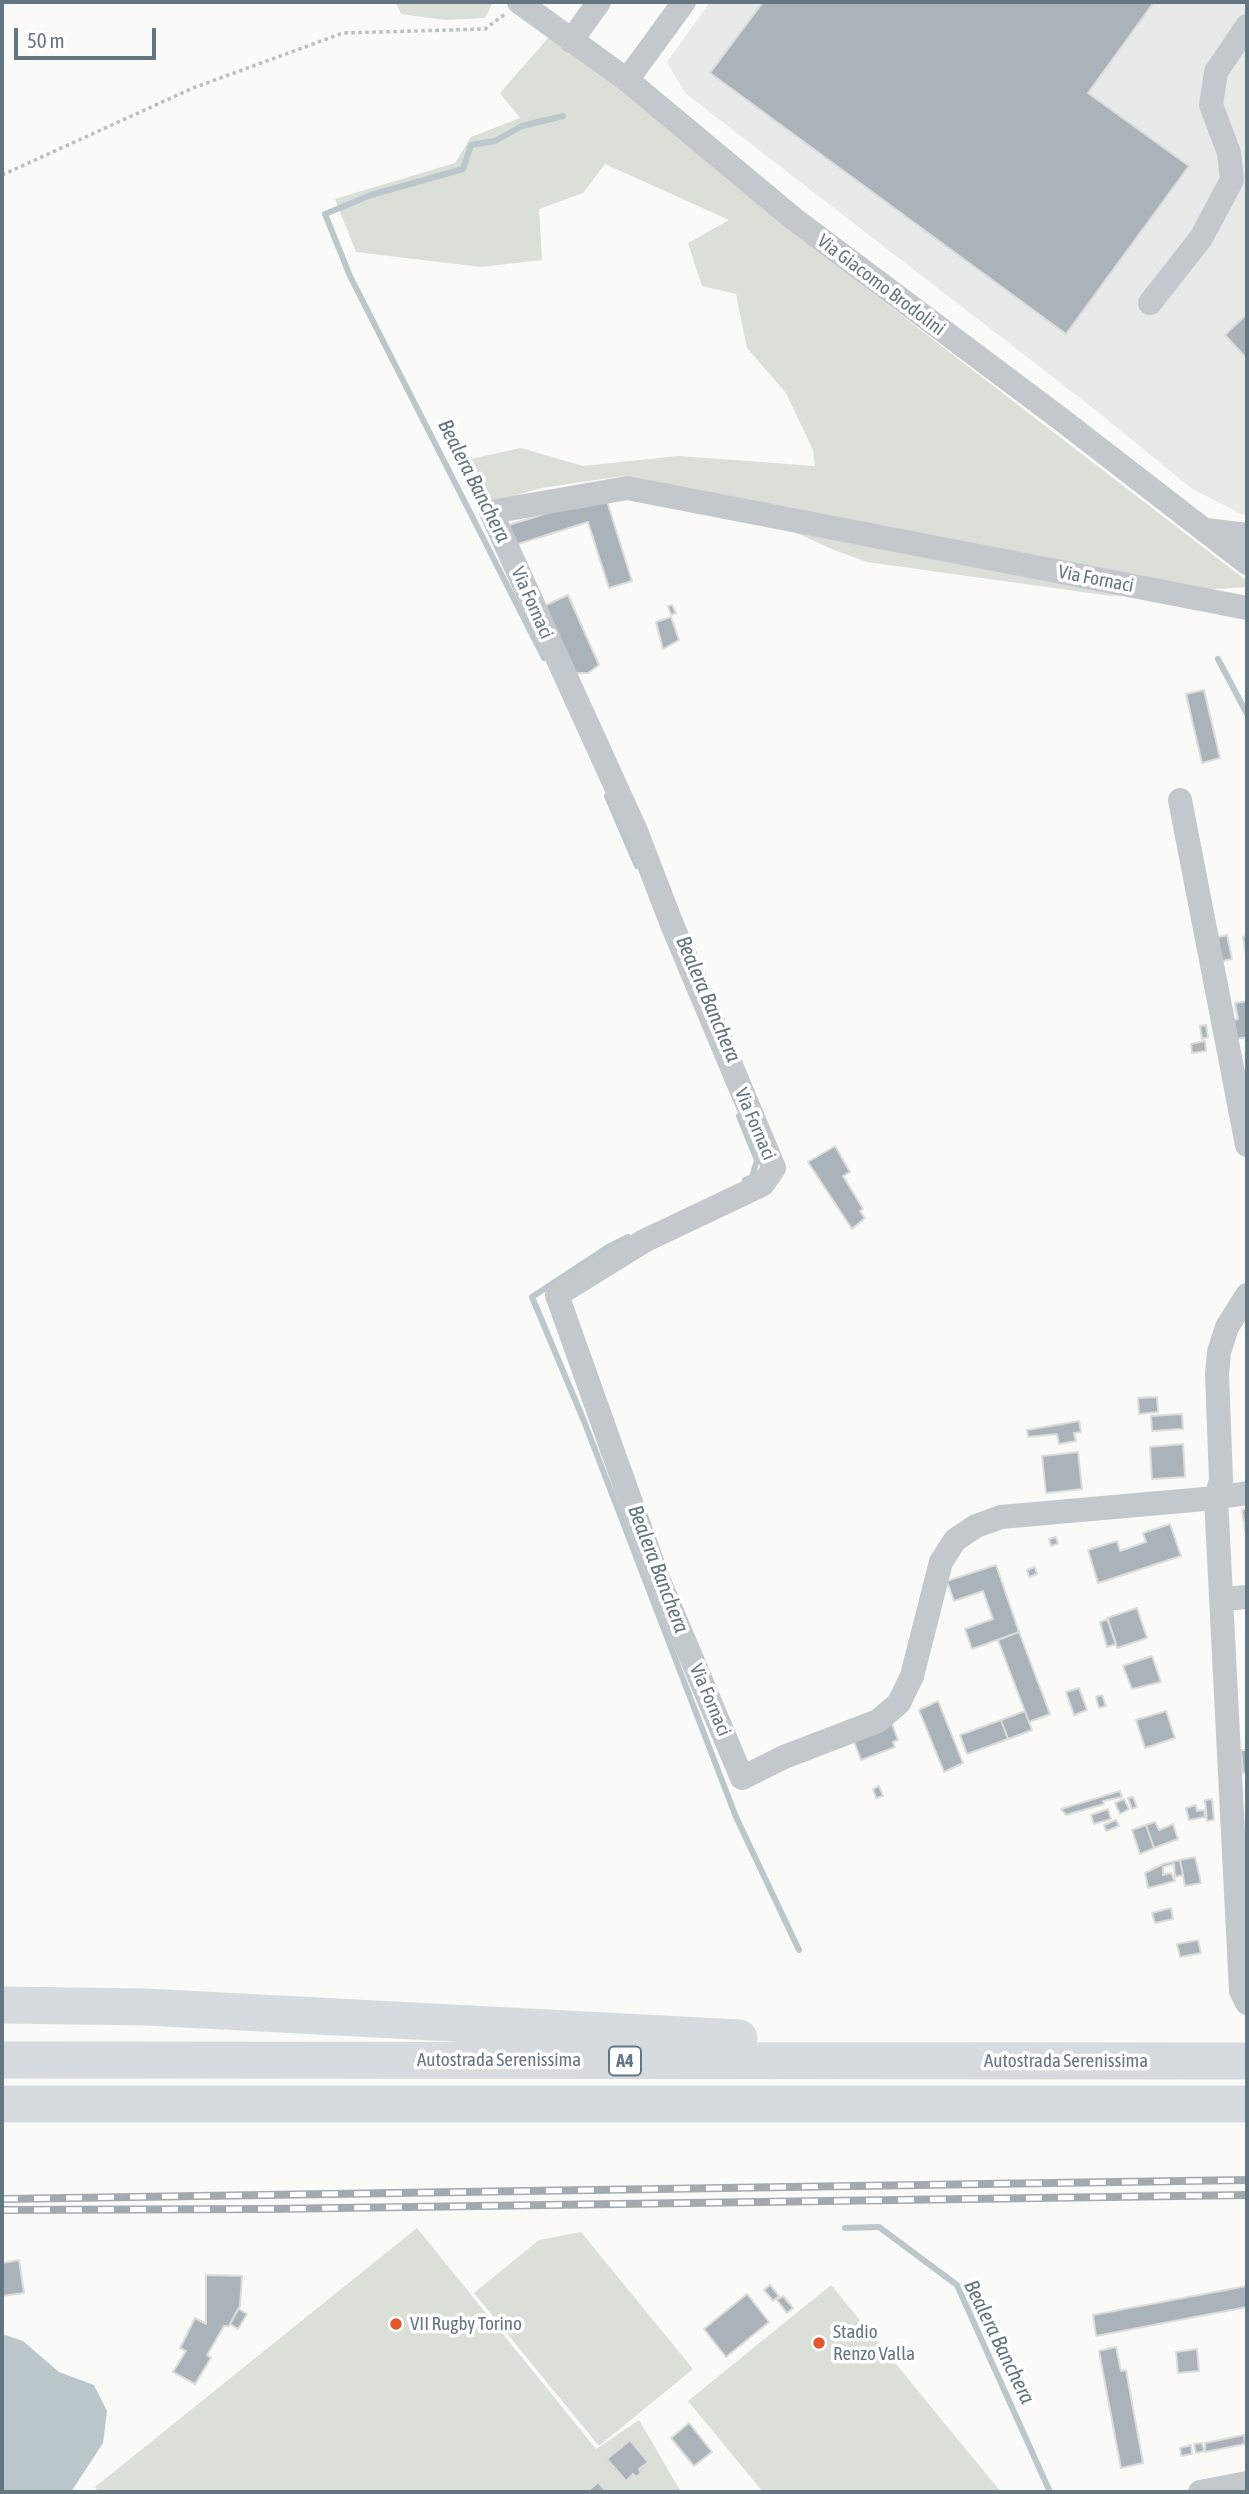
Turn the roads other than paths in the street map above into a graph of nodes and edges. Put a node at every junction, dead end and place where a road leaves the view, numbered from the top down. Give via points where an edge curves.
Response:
1 (519, 2) edge
2 (599, 2) edge
3 (684, 2) edge
4 (1247, 26) edge
5 (571, 41) junction
6 (627, 80) junction
7 (1150, 303) dead end
8 (1205, 530) junction
9 (1247, 535) edge
10 (1247, 563) edge
11 (1247, 608) edge
12 (1180, 800) dead end
13 (1247, 1145) edge
14 (1247, 1295) edge
15 (1247, 1493) edge
16 (1216, 1498) junction
17 (1247, 1597) edge
18 (1222, 1599) junction
19 (1247, 2003) edge
20 (2, 2005) edge
21 (2, 2060) edge
22 (1230, 2062) edge
23 (2, 2104) edge
24 (97, 2104) junction
25 (1247, 2104) edge
26 (2, 2126) edge
27 (1247, 2483) edge
28 (1200, 2492) edge

1 - 5 street, Via Giacomo Brodolini
2 - 5 street
3 - 6 street
4 - 7 street via 1216,72 1211,106 1229,153 1232,180 1201,238
5 - 6 street, Via Giacomo Brodolini
6 - 8 street, Via Giacomo Brodolini via 794,219
8 - 9 street
8 - 10 street, Via Giacomo Brodolini
11 - 16 street, Via Fornaci via 627,488 491,512 636,831 774,1168 762,1185 644,1241 557,1295 659,1581 742,1778 783,1757 878,1721 899,1703 912,1676 941,1562 955,1540 976,1526 1001,1517
12 - 13 street
14 - 16 street via 1227,1327 1219,1352 1221,1480
15 - 16 street
16 - 18 street
17 - 18 street
18 - 19 street via 1241,1992
20 - 22 highway via 146,2007
21 - 22 highway, Autostrada Serenissima / A4
23 - 24 highway, A4
24 - 25 highway, A4
24 - 26 highway
27 - 28 street

